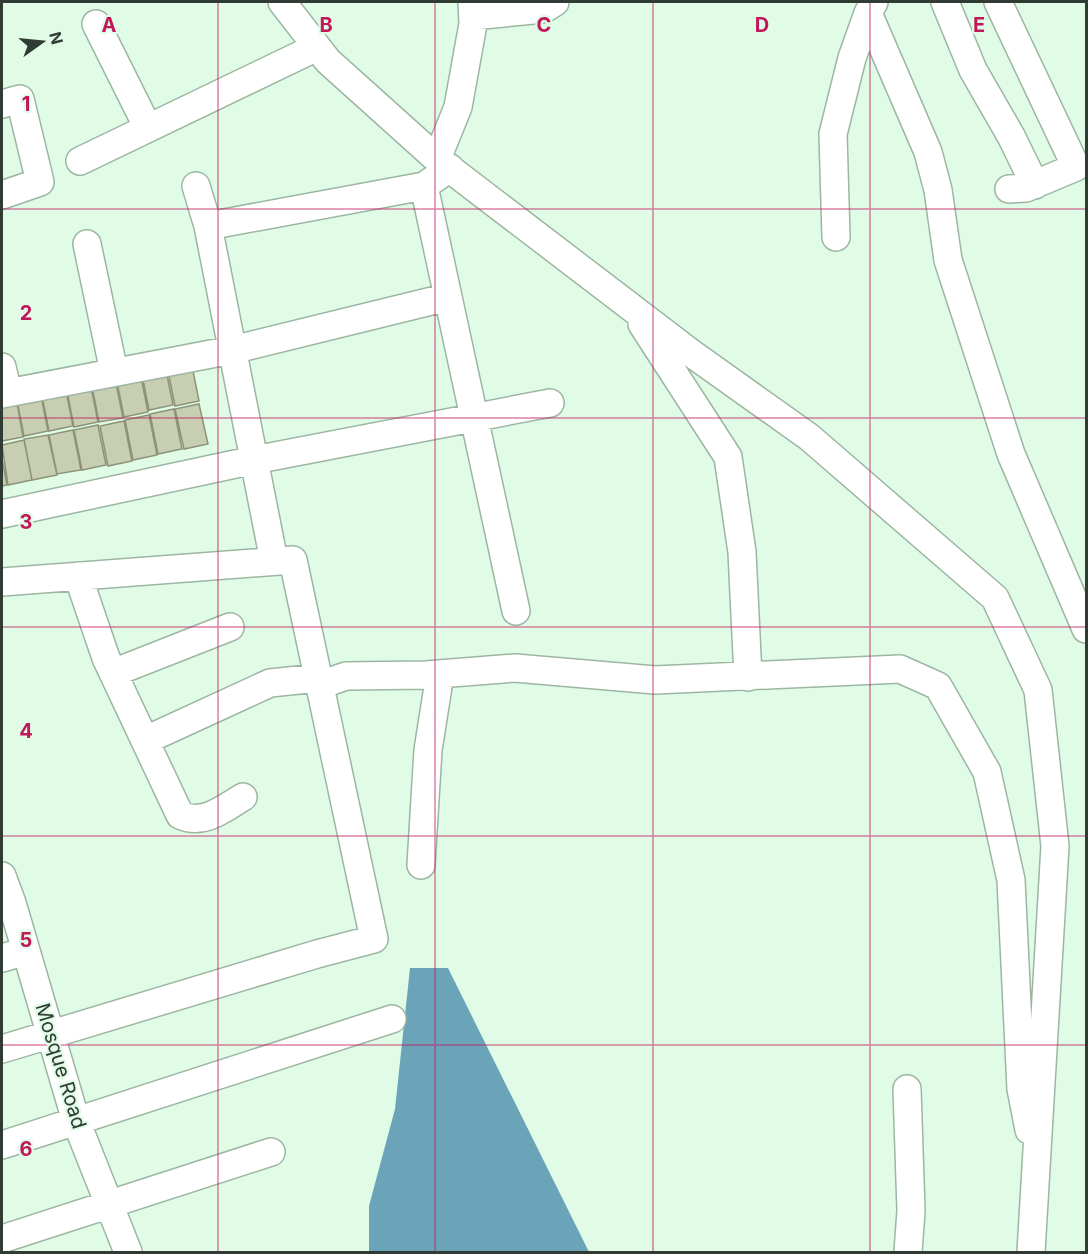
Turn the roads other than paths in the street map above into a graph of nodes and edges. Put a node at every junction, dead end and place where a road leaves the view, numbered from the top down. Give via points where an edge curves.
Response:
1 (284, 2) edge
2 (555, 2) edge
3 (945, 2) edge
4 (998, 2) edge
5 (871, 7) edge
6 (473, 9) edge
7 (96, 24) dead end
8 (317, 47) junction
9 (2, 104) edge
10 (148, 128) junction
11 (80, 161) dead end
12 (443, 164) junction
13 (1035, 184) junction
14 (196, 186) dead end
15 (424, 186) junction
16 (1008, 189) dead end
17 (2, 195) edge
18 (208, 226) junction
19 (836, 237) dead end
20 (87, 244) dead end
21 (448, 297) junction
22 (624, 302) junction
23 (232, 350) junction
24 (2, 367) edge
25 (114, 372) junction
26 (5, 394) edge
27 (550, 403) dead end
28 (474, 418) junction
29 (254, 460) junction
30 (2, 514) edge
31 (274, 561) junction
32 (78, 576) junction
33 (2, 582) edge
34 (516, 611) dead end
35 (230, 627) dead end
36 (1086, 629) edge
37 (113, 673) junction
38 (440, 674) junction
39 (748, 677) junction
40 (319, 682) junction
41 (146, 740) junction
42 (243, 797) dead end
43 (421, 865) dead end
44 (2, 876) edge
45 (14, 954) edge
46 (392, 1019) dead end
47 (51, 1034) junction
48 (2, 1050) edge
49 (907, 1089) dead end
50 (76, 1121) junction
51 (2, 1145) edge
52 (271, 1152) dead end
53 (1036, 1169) junction
54 (109, 1203) junction
55 (2, 1239) edge
56 (128, 1252) edge
57 (908, 1252) edge
58 (1031, 1252) edge

1 - 8 street
2 - 6 street via 544,9
3 - 13 street via 973,70
4 - 13 street via 1076,167
5 - 19 street via 852,57 833,134
5 - 36 street via 928,152 948,260 1011,454
6 - 12 street via 458,107
7 - 10 street
8 - 10 street
8 - 12 street
9 - 17 street via 20,99 40,182
10 - 11 street
12 - 15 street
12 - 22 street
13 - 16 street
14 - 18 street
15 - 18 street
15 - 21 street
18 - 23 street
20 - 25 street
21 - 23 street
21 - 28 street
22 - 39 street via 652,337 729,458 742,552
22 - 53 street via 809,437 995,598 1038,690 1055,846
23 - 25 street
23 - 29 street
24 - 26 street
25 - 26 street
27 - 28 street
28 - 29 street
28 - 34 street
29 - 30 street
29 - 31 street
31 - 32 street
31 - 40 street via 293,560
32 - 33 street
32 - 37 street
35 - 37 street
37 - 41 street
38 - 39 street via 515,668 655,680
38 - 40 street via 346,676
38 - 43 street via 428,750
39 - 53 street via 900,669 938,686 987,772 1011,880 1021,1089
40 - 41 street via 270,684
40 - 47 street via 374,939
41 - 42 street via 180,815 190,820 206,819
44 - 45 street, Mosque Road
45 - 47 street, Mosque Road
46 - 50 street
47 - 48 street
47 - 50 street, Mosque Road
49 - 57 street via 911,1211
50 - 51 street
50 - 54 street, Mosque Road
52 - 54 street
53 - 58 street
54 - 55 street
54 - 56 street, Mosque Road

